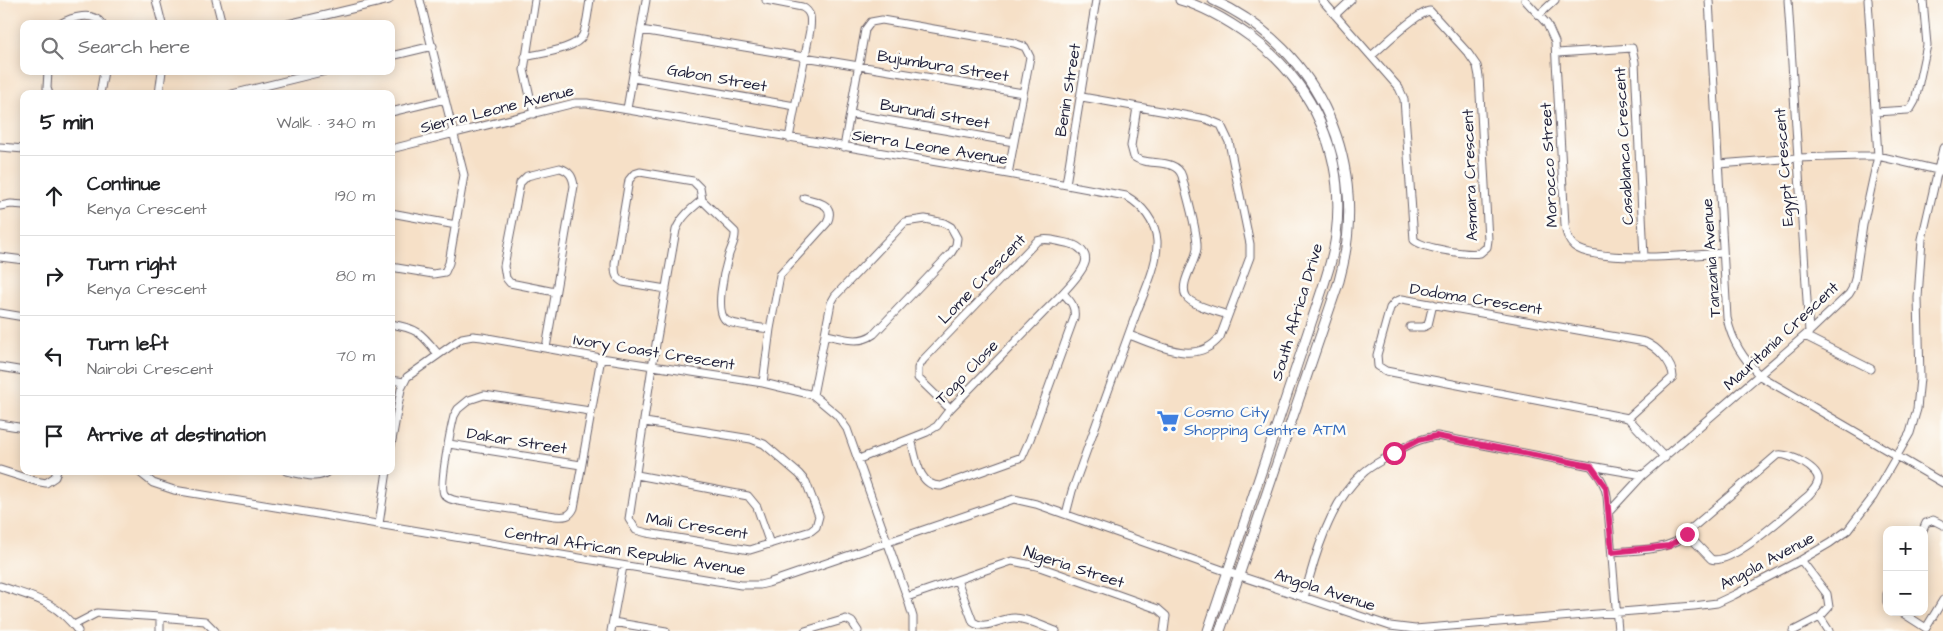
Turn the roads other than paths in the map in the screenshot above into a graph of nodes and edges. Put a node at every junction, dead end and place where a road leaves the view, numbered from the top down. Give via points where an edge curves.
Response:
1 (156, 0) edge
2 (216, 0) edge
3 (389, 0) edge
4 (420, 0) edge
5 (535, 0) edge
6 (590, 0) edge
7 (646, 0) edge
8 (766, 0) edge
9 (1096, 0) edge
10 (1180, 0) edge
11 (1213, 0) edge
12 (1322, 0) edge
13 (1351, 0) edge
14 (1525, 0) edge
15 (1555, 0) edge
16 (1709, 0) edge
17 (1788, 0) edge
18 (1868, 0) edge
19 (1923, 0) edge
20 (1335, 15) junction
21 (1539, 15) junction
22 (71, 20) edge
23 (98, 20) edge
24 (161, 20) edge
25 (221, 20) edge
26 (305, 20) edge
27 (641, 30) junction
28 (432, 46) junction
29 (1556, 53) junction
30 (395, 55) edge
31 (804, 56) junction
32 (1371, 56) junction
33 (525, 57) junction
34 (859, 66) junction
35 (48, 75) edge
36 (103, 75) edge
37 (161, 75) edge
38 (310, 75) edge
39 (633, 78) junction
40 (47, 90) edge
41 (101, 90) edge
42 (160, 90) edge
43 (248, 90) edge
44 (1023, 93) junction
45 (1082, 97) junction
46 (445, 99) junction
47 (796, 106) junction
48 (1137, 107) junction
49 (627, 109) junction
50 (395, 111) edge
51 (1875, 112) junction
52 (534, 114) junction
53 (851, 114) junction
54 (454, 134) junction
55 (789, 138) junction
56 (1014, 142) junction
57 (0, 147) edge
58 (844, 147) junction
59 (20, 148) edge
60 (395, 148) edge
61 (1943, 148) edge
62 (1878, 156) junction
63 (1797, 158) junction
64 (1719, 164) junction
65 (1941, 171) edge
66 (1008, 174) junction
67 (1066, 184) junction
68 (804, 198) dead end
69 (702, 200) junction
70 (20, 205) edge
71 (0, 206) edge
72 (395, 214) edge
73 (456, 224) junction
74 (1723, 253) junction
75 (0, 257) edge
76 (1644, 258) junction
77 (20, 260) edge
78 (395, 268) edge
79 (666, 289) junction
80 (555, 292) junction
81 (1063, 293) junction
82 (1433, 304) junction
83 (0, 313) edge
84 (1228, 315) junction
85 (20, 316) edge
86 (395, 325) edge
87 (1410, 327) dead end
88 (770, 329) junction
89 (1807, 334) junction
90 (826, 335) junction
91 (1129, 335) junction
92 (546, 348) junction
93 (438, 354) junction
94 (602, 358) junction
95 (0, 367) edge
96 (652, 367) junction
97 (1871, 369) dead end
98 (20, 370) edge
99 (1760, 376) junction
100 (395, 381) edge
101 (404, 382) junction
102 (763, 383) junction
103 (813, 395) junction
104 (950, 409) junction
105 (590, 412) junction
106 (1628, 418) junction
107 (395, 421) edge
108 (645, 422) junction
109 (0, 424) edge
110 (20, 427) edge
111 (910, 439) junction
112 (449, 444) junction
113 (1897, 457) junction
114 (1664, 458) junction
115 (858, 459) junction
116 (581, 465) junction
117 (1591, 466) junction
118 (0, 470) edge
119 (56, 475) edge
120 (143, 475) edge
121 (386, 475) edge
122 (636, 475) junction
123 (1643, 475) junction
124 (1943, 483) edge
125 (1608, 513) junction
126 (1066, 514) junction
127 (379, 524) junction
128 (1943, 525) edge
129 (1925, 526) edge
130 (1687, 534) junction
131 (888, 541) junction
132 (770, 544) junction
133 (1612, 552) junction
134 (1801, 560) junction
135 (623, 566) junction
136 (1228, 572) junction
137 (1239, 576) junction
138 (957, 580) junction
139 (0, 586) edge
140 (907, 597) junction
141 (1304, 598) junction
142 (1943, 600) edge
143 (1616, 612) junction
144 (1908, 616) edge
145 (160, 617) junction
146 (1820, 617) junction
147 (612, 622) junction
148 (76, 628) edge
149 (1929, 629) edge
150 (160, 631) edge
151 (215, 631) edge
152 (611, 631) edge
153 (666, 631) edge
154 (805, 631) edge
155 (858, 631) edge
156 (913, 631) edge
157 (1056, 631) edge
158 (1164, 631) edge
159 (1208, 631) edge
160 (1220, 631) edge
161 (1618, 631) edge
162 (1793, 631) edge
163 (1828, 631) edge

1 - 24 street
2 - 25 street
3 - 26 street
4 - 28 street
5 - 33 street
6 - 33 street via 580,39 572,45
7 - 27 street
8 - 31 street via 807,9 811,21
9 - 45 street, Benin Street
10 - 136 street, South Africa Drive via 1237,27 1279,60 1309,101 1324,130 1336,179 1336,234 1332,256
11 - 137 street, South Africa Drive via 1249,19 1293,59 1326,110 1336,134 1349,190 1349,232 1339,281
12 - 20 street
13 - 20 street
14 - 21 street, Morocco Street
15 - 21 street
16 - 64 street, Tanzania Avenue
17 - 63 street, Egypt Crescent
18 - 51 street, Mauritania Crescent
19 - 51 street via 1927,46 1915,101 1908,110
20 - 32 street
21 - 29 street, Morocco Street via 1550,29
22 - 23 street via 90,16
27 - 31 street, Bujumbura Street
27 - 39 street
28 - 30 street
28 - 46 street
29 - 76 street, Morocco Street via 1567,235 1574,246 1591,253
29 - 76 street, Casablanca Crescent via 1632,48
31 - 34 street, Bujumbura Street
31 - 47 street
32 - 32 street, Asmara Crescent via 1399,88 1404,99 1414,240 1425,246 1480,253 1487,247 1488,240 1479,76 1473,59 1430,11 1416,18
33 - 52 street
34 - 44 street, Bujumbura Street
34 - 44 street via 868,25 882,20 1021,45 1030,57
34 - 53 street
35 - 40 street
36 - 41 street
37 - 42 street
38 - 43 street
39 - 47 street, Gabon Street
39 - 49 street
44 - 56 street
45 - 48 street
45 - 67 street, Benin Street
46 - 50 street
46 - 54 street
47 - 55 street
48 - 84 street via 1131,146 1134,156 1175,166 1181,171 1197,248 1185,284 1186,296 1192,302
48 - 84 street via 1215,121 1225,132 1251,251
49 - 52 street, Sierra Leone Avenue via 582,102
49 - 55 street, Sierra Leone Avenue
51 - 62 street, Mauritania Crescent
52 - 54 street, Sierra Leone Avenue
53 - 56 street, Burundi Street
53 - 58 street
54 - 60 street, Sierra Leone Avenue
54 - 73 street via 464,179
55 - 58 street, Sierra Leone Avenue
56 - 66 street
57 - 59 street
58 - 66 street, Sierra Leone Avenue
61 - 65 street, Angola Avenue
62 - 63 street
62 - 65 street
62 - 89 street, Mauritania Crescent via 1854,285 1849,294
63 - 64 street
63 - 89 street, Egypt Crescent
64 - 74 street, Tanzania Avenue
65 - 113 street, Angola Avenue via 1922,239 1917,409 1910,433
66 - 67 street, Sierra Leone Avenue
67 - 91 street, Sierra Leone Avenue via 1126,196 1144,210 1154,228 1157,243 1154,262
68 - 88 street via 824,205 830,217 780,275
69 - 79 street, Mali Crescent via 678,223
69 - 79 street via 697,183 689,179 640,172 629,180 616,275 623,282
69 - 88 street via 735,232 721,298 722,317 729,322
70 - 71 street
72 - 73 street
73 - 78 street via 448,266 442,273
74 - 76 street, Morocco Street
74 - 99 street, Tanzania Avenue via 1730,332 1746,361
75 - 77 street
79 - 96 street, Mali Crescent
80 - 80 street via 510,283 504,266 520,183 532,174 560,168 574,179 574,186
80 - 92 street
81 - 104 street, Togo Close
81 - 104 street, Lome Crescent via 1082,270 1085,254 1075,245 1037,241 918,368 921,383
81 - 111 street via 1075,311 1022,457 933,486 923,478
82 - 87 street via 1428,325
82 - 106 street, Dodoma Crescent via 1650,344 1670,364 1673,377
82 - 106 street, Dodoma Crescent via 1402,299 1390,308 1377,355 1376,362 1381,369
83 - 85 street
84 - 91 street via 1216,342 1205,350 1189,354
86 - 93 street via 418,331
88 - 102 street
89 - 97 street
89 - 99 street, Mauritania Crescent
90 - 90 street via 859,340 874,334 951,253 957,238 951,227 925,219 905,222 834,296
90 - 103 street
91 - 126 street, Sierra Leone Avenue
92 - 93 street, Ivory Coast Crescent via 473,336 462,338
92 - 94 street, Ivory Coast Crescent
93 - 101 street, Ivory Coast Crescent
94 - 96 street, Ivory Coast Crescent
94 - 105 street
95 - 98 street
96 - 102 street, Ivory Coast Crescent
96 - 108 street, Mali Crescent
99 - 113 street, Tanzania Avenue
99 - 114 street, Mauritania Crescent
100 - 101 street
101 - 107 street
102 - 103 street, Ivory Coast Crescent
103 - 115 street, Ivory Coast Crescent via 842,420
104 - 111 street, Togo Close via 937,426
105 - 112 street via 479,396 456,412
105 - 116 street
106 - 114 street
108 - 122 street, Mali Crescent
108 - 132 street, Mali Crescent via 764,444 799,474 806,482 819,516 816,527
109 - 110 street
111 - 115 street, Togo Close
112 - 116 street, Dakar Street
112 - 116 street via 442,490 448,498 458,501 566,516 574,508
113 - 124 street, Tanzania Avenue
113 - 134 street, Angola Avenue via 1848,530
114 - 123 street, Mauritania Crescent
115 - 131 street, Ivory Coast Crescent
117 - 123 street
117 - 125 street via 1606,487
117 - 141 street via 1453,438 1436,436 1418,440 1368,469 1345,495 1326,529
118 - 119 street via 46,482
120 - 127 street, Central African Republic Avenue via 153,483 174,490
121 - 127 street
122 - 132 street via 748,496 757,507
122 - 132 street, Mali Crescent via 629,519 636,530 750,550
123 - 125 street, Mauritania Crescent
125 - 133 street
126 - 131 street, Central African Republic Avenue via 1014,499
126 - 136 street, Central African Republic Avenue
127 - 135 street, Central African Republic Avenue
128 - 129 street via 1933,520
130 - 130 street via 1777,455 1789,454 1813,469 1818,476 1818,482 1809,495 1746,547 1724,560 1711,559
130 - 133 street via 1669,546
131 - 135 street, Central African Republic Avenue via 760,586
131 - 140 street, Ivory Coast Crescent
133 - 143 street
134 - 143 street, Angola Avenue via 1717,603
134 - 146 street via 1829,598 1830,607
135 - 147 street
136 - 137 street, Central African Republic Avenue
136 - 159 street, South Africa Drive
137 - 141 street, Angola Avenue
137 - 160 street, South Africa Drive
138 - 140 street, Nigeria Street
138 - 157 street via 977,625 986,626 1014,618
138 - 158 street, Nigeria Street via 1012,562 1025,562 1158,609 1166,616
139 - 148 street via 54,606
140 - 156 street, Ivory Coast Crescent via 913,616
141 - 143 street, Angola Avenue via 1390,626 1415,629
142 - 149 street
143 - 161 street
144 - 149 street
145 - 148 street via 97,613
145 - 150 street
145 - 151 street via 205,621
146 - 162 street
146 - 163 street
147 - 152 street
147 - 153 street
154 - 155 street via 846,619

